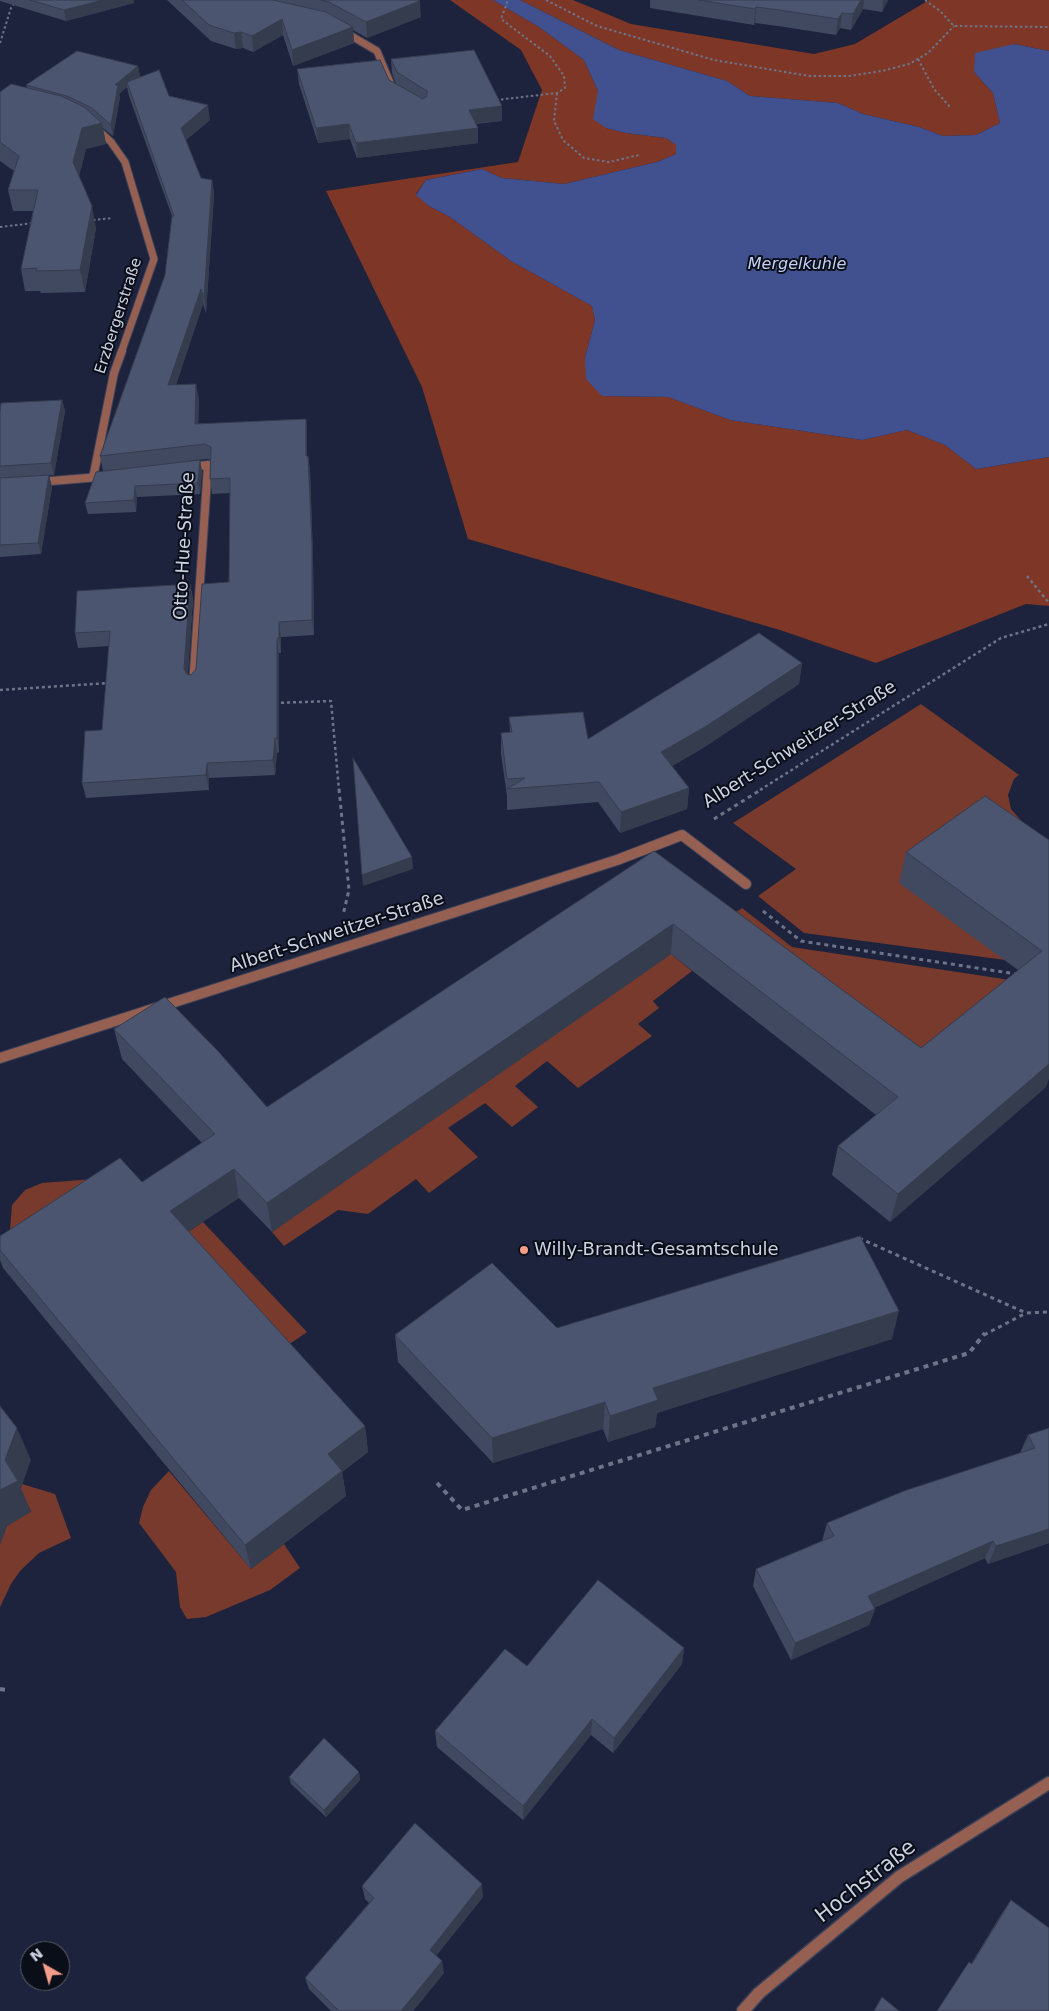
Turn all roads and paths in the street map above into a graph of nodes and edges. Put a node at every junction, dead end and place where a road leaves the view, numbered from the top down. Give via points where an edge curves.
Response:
1 (17, 0) edge
2 (508, 0) edge
3 (546, 0) edge
4 (925, 0) edge
5 (954, 26) junction
6 (336, 27) edge
7 (1049, 27) edge
8 (0, 43) edge
9 (918, 59) junction
10 (557, 93) junction
11 (401, 94) edge
12 (491, 100) edge
13 (951, 108) dead end
14 (91, 124) edge
15 (639, 155) dead end
16 (140, 217) junction
17 (92, 220) edge
18 (35, 223) edge
19 (0, 227) edge
20 (179, 468) edge
21 (112, 476) edge
22 (93, 478) junction
23 (28, 482) edge
24 (1027, 576) dead end
25 (1049, 603) edge
26 (1049, 624) edge
27 (117, 683) edge
28 (193, 684) edge
29 (0, 690) edge
30 (272, 703) edge
31 (682, 835) junction
32 (746, 884) joint
33 (341, 924) dead end
34 (1018, 974) edge
35 (0, 1058) edge
36 (859, 1238) edge
37 (1049, 1312) edge
38 (1026, 1314) junction
39 (437, 1483) dead end
40 (0, 1689) edge
41 (7, 1690) dead end
42 (1049, 1784) edge
43 (743, 2011) edge

1 - 8 path
2 - 10 path via 501,19 550,56 564,76 565,88
3 - 9 path via 596,26 714,60 785,73 849,76 882,71
4 - 5 path
5 - 7 path
5 - 9 path via 928,54
6 - 11 street via 377,51 393,90
9 - 13 path via 934,88
10 - 12 path
10 - 15 path via 554,120 563,140 584,158 609,162
14 - 16 street, Erzbergerstraße via 111,142 125,162
16 - 17 path
16 - 22 street, Erzbergerstraße via 154,259 114,373
18 - 19 path
20 - 28 street, Otto-Hue-Straße via 208,465
21 - 22 street
22 - 23 street
24 - 25 path
26 - 31 path, Albert-Schweitzer-Straße via 1001,638 718,817
27 - 29 path
30 - 33 path via 331,701 349,890
31 - 32 street
31 - 35 street, Albert-Schweitzer-Straße via 617,860
32 - 34 path via 751,902 801,941
36 - 38 path
37 - 38 path
38 - 39 path via 986,1332 969,1353 462,1510
40 - 41 path
42 - 43 street, Hochstraße via 899,1877 760,1993

